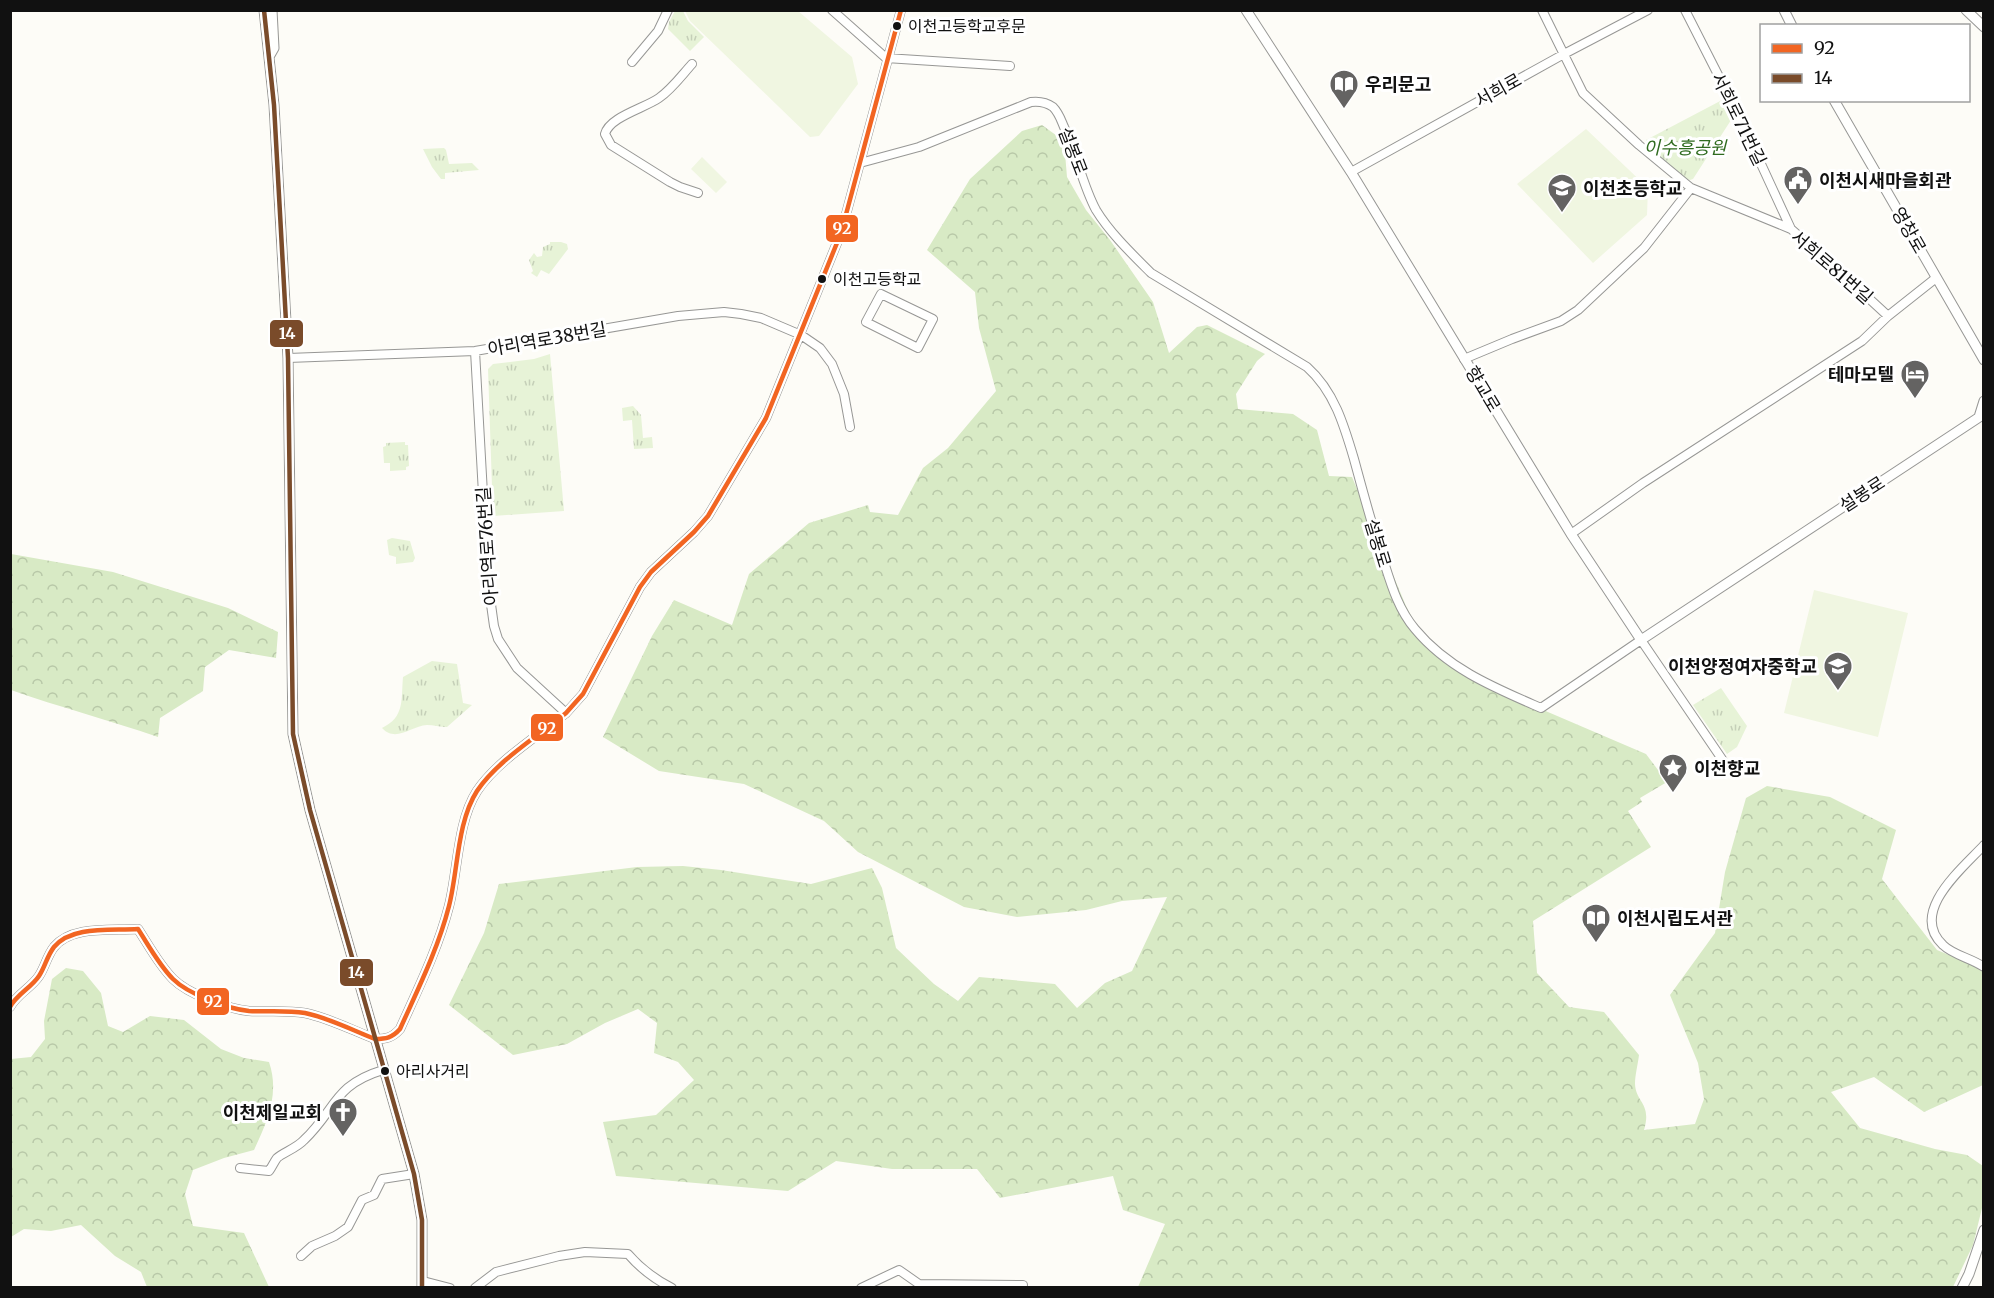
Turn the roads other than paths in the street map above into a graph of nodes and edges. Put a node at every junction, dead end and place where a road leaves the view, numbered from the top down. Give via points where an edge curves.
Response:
1 (264, 10) edge
2 (272, 10) edge
3 (668, 10) edge
4 (832, 10) edge
5 (901, 10) edge
6 (1246, 10) edge
7 (1542, 10) edge
8 (1648, 10) edge
9 (1685, 10) edge
10 (1784, 10) edge
11 (1966, 10) edge
12 (1791, 24) edge
13 (1983, 27) edge
14 (1564, 54) junction
15 (270, 55) junction
16 (886, 58) junction
17 (632, 62) dead end
18 (692, 64) dead end
19 (1010, 66) dead end
20 (1835, 102) edge
21 (860, 163) junction
22 (1351, 172) junction
23 (1691, 188) junction
24 (698, 193) dead end
25 (1791, 229) junction
26 (1936, 278) junction
27 (1888, 316) junction
28 (801, 334) junction
29 (918, 348) joint
30 (475, 351) junction
31 (288, 358) junction
32 (1464, 359) junction
33 (1983, 360) edge
34 (1983, 401) edge
35 (1982, 415) edge
36 (850, 427) dead end
37 (1571, 534) junction
38 (1641, 640) junction
39 (566, 713) junction
40 (1726, 765) dead end
41 (1983, 845) edge
42 (1983, 967) edge
43 (10, 1007) edge
44 (375, 1039) junction
45 (383, 1070) junction
46 (240, 1168) dead end
47 (414, 1174) junction
48 (1983, 1230) edge
49 (302, 1256) dead end
50 (422, 1284) edge
51 (1023, 1285) dead end
52 (450, 1287) edge
53 (475, 1287) edge
54 (672, 1287) edge
55 (861, 1287) edge
56 (1962, 1287) edge

1 - 15 street
2 - 15 street via 274,48
3 - 17 street via 656,33
4 - 16 street
5 - 16 street
6 - 22 street, 향교로
7 - 14 street, 서희로81번길
8 - 14 street, 서희로
9 - 25 street, 서희로71번길
10 - 12 street
11 - 13 street
14 - 22 street, 서희로
14 - 23 street, 서희로81번길 via 1583,93
15 - 31 street
16 - 19 street
16 - 21 street
18 - 24 street via 661,97 615,121 605,134 611,144 670,182
20 - 26 street, 영창로
21 - 28 street via 839,239
21 - 38 street, 설봉로 via 919,147 1031,102 1052,106 1075,150 1097,210 1130,253 1151,273 1307,367 1322,382 1343,420 1396,599 1414,629 1450,662 1486,684 1541,708
22 - 32 street, 향교로
23 - 25 street, 서희로81번길
23 - 32 street via 1644,248 1589,301 1561,321
25 - 27 street, 서희로81번길
26 - 27 street
26 - 33 street, 영창로
27 - 37 street via 1862,341
28 - 30 street, 아리역로38번길 via 761,318 724,312 678,316
28 - 36 street, 아리역로38번길 via 832,364 844,394
28 - 39 street via 766,418 718,502 640,587 583,694
29 - 29 street via 866,322 881,294 933,319
30 - 31 street, 아리역로38번길
30 - 39 street, 아리역로76번길 via 488,583 494,626 517,668
31 - 44 street via 293,734 310,810
32 - 37 street, 향교로
34 - 35 street
35 - 38 street, 설봉로
37 - 38 street, 향교로
38 - 40 street, 향교로
39 - 44 street via 500,766 477,791 465,820 450,904 435,951 399,1029 386,1039
41 - 42 street via 1939,895 1932,912 1937,939
43 - 44 street via 38,978 48,957 64,938 75,932 138,929 163,968 195,993 248,1011 307,1013
44 - 45 street
45 - 46 street via 367,1074 340,1093 305,1140 278,1157 269,1171
45 - 47 street
47 - 49 street via 382,1179 374,1195 362,1200 348,1227 312,1246
47 - 50 street via 422,1220
48 - 56 street
50 - 52 street
51 - 55 street via 919,1284 899,1270
53 - 54 street via 496,1272 585,1252 628,1254 643,1271

